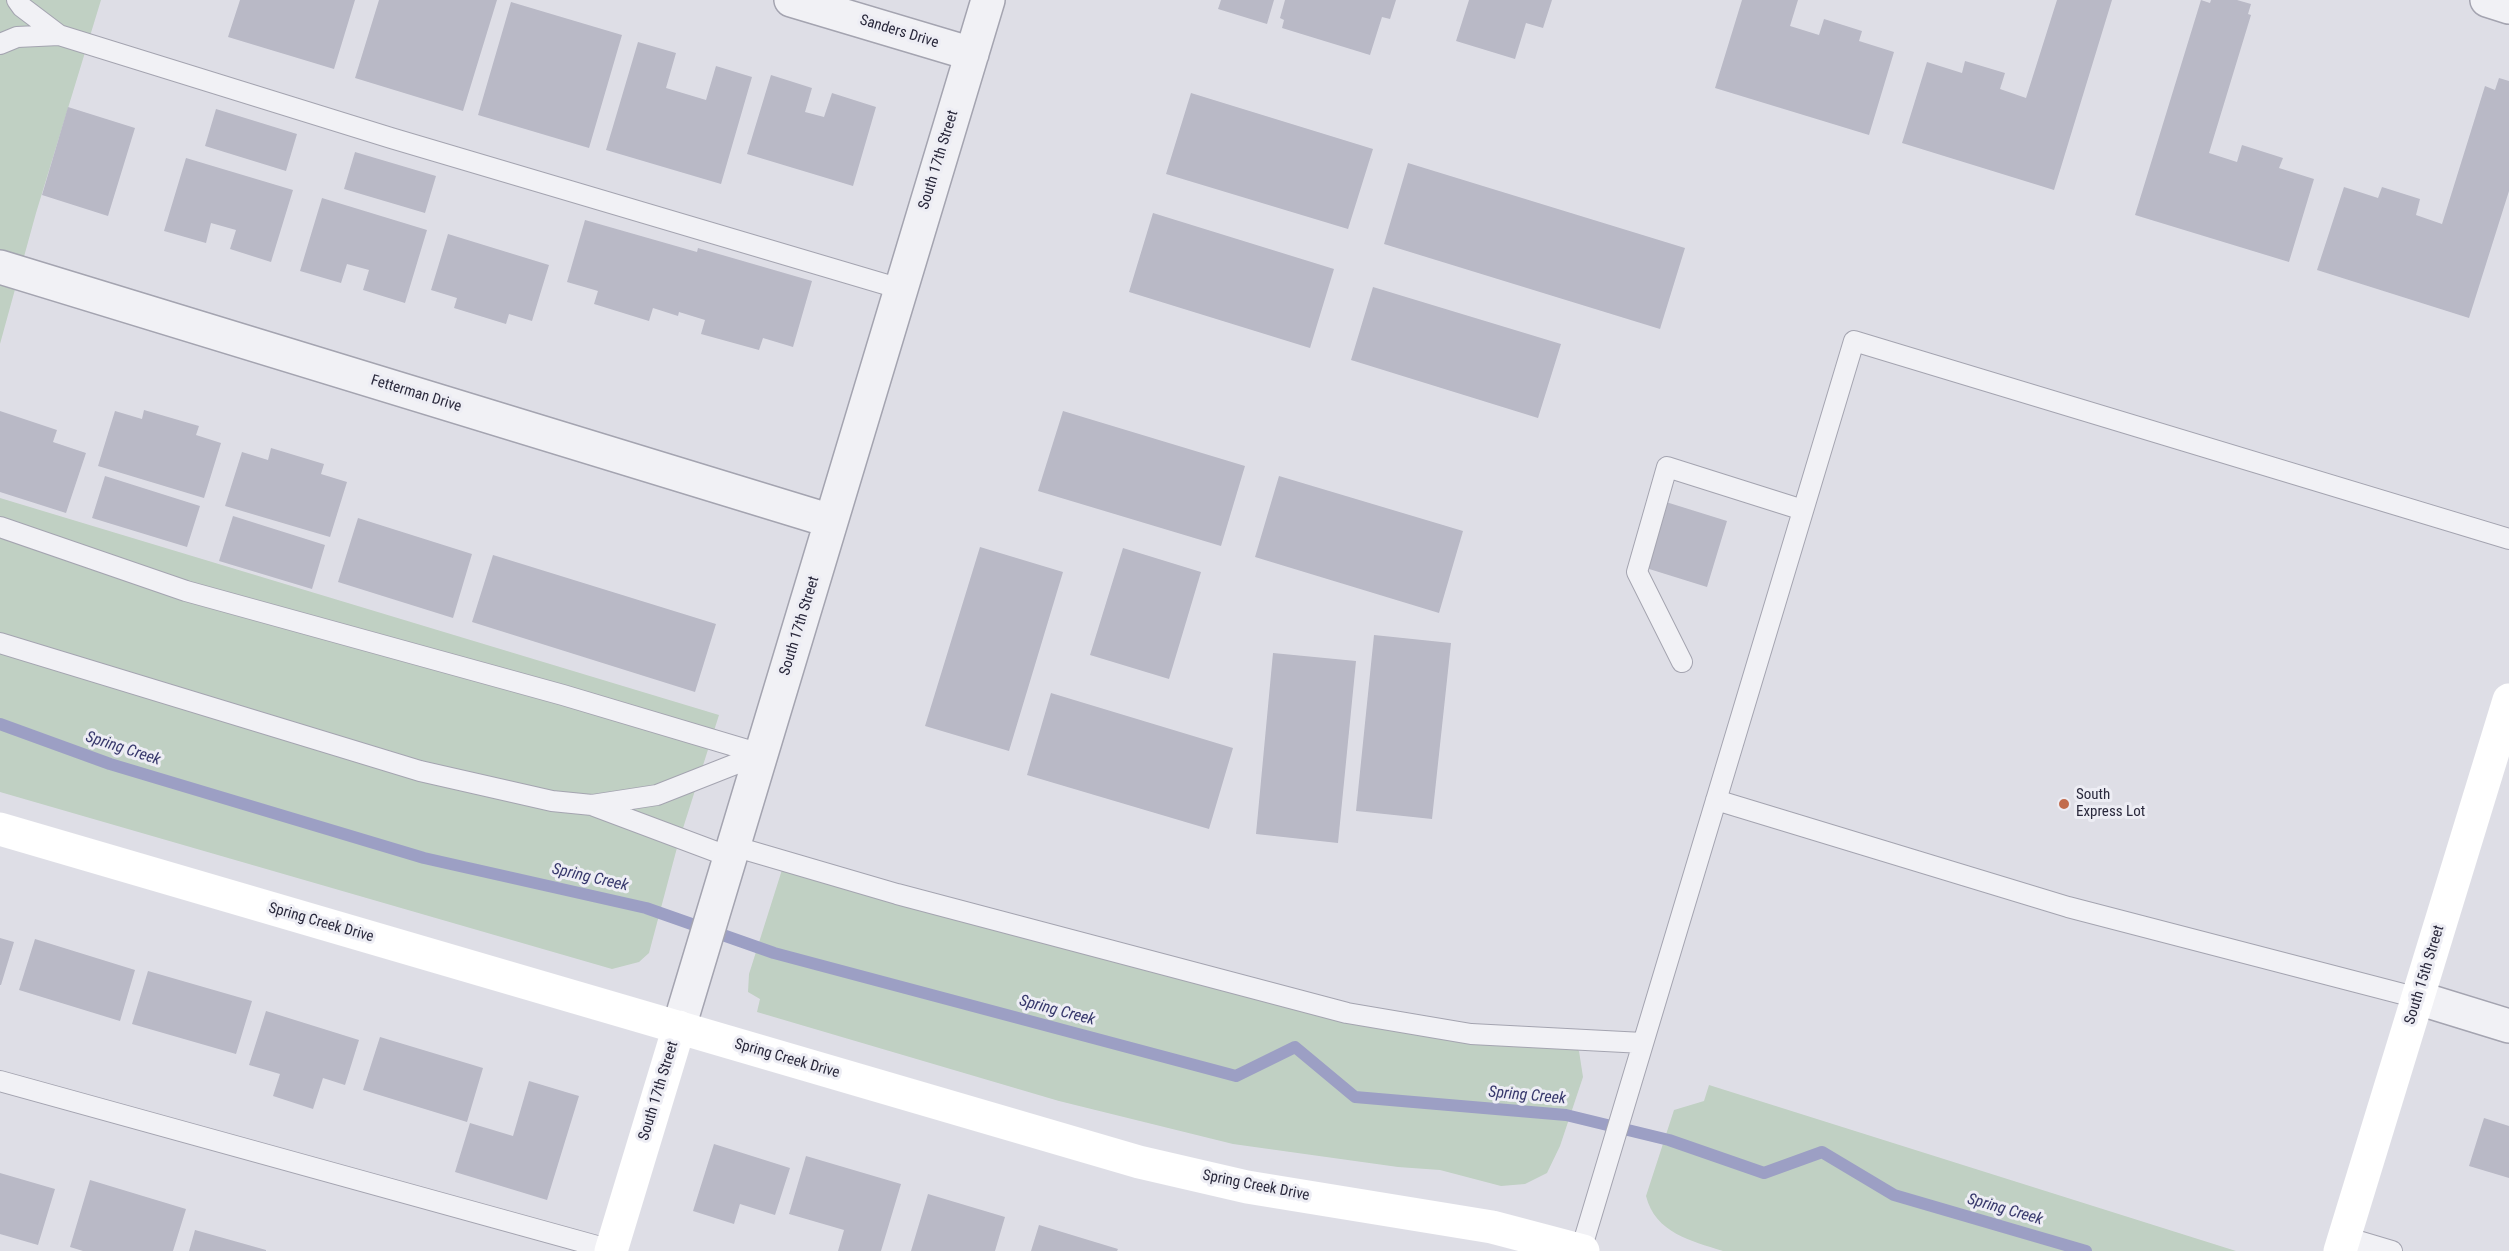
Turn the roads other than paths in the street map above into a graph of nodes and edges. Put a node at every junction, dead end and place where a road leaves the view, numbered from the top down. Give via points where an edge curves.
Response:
1 (17, 0) edge
2 (791, 0) edge
3 (988, 0) edge
4 (2487, 0) edge
5 (2509, 7) edge
6 (59, 35) junction
7 (0, 44) edge
8 (972, 54) junction
9 (0, 267) edge
10 (901, 289) junction
11 (1803, 510) junction
12 (831, 521) junction
13 (0, 527) edge
14 (2509, 538) edge
15 (0, 643) edge
16 (1682, 662) dead end
17 (2509, 700) edge
18 (761, 754) junction
19 (2500, 761) edge
20 (1716, 801) junction
21 (592, 805) junction
22 (0, 829) edge
23 (732, 852) junction
24 (2418, 998) junction
25 (2509, 1026) edge
26 (678, 1027) junction
27 (1643, 1043) junction
28 (0, 1081) edge
29 (2343, 1244) edge
30 (613, 1251) edge
31 (1582, 1251) edge
32 (2392, 1251) edge

1 - 6 lane
2 - 8 street, Sanders Drive
3 - 8 street, South 17th Street
4 - 5 street
6 - 7 lane via 17,37
6 - 10 lane via 402,142
8 - 10 street, South 17th Street
9 - 12 street, Fetterman Drive
10 - 12 street, South 17th Street
11 - 14 lane via 1854,341
11 - 16 lane via 1667,466 1637,572
11 - 20 lane
12 - 18 street, South 17th Street
13 - 18 lane via 186,591
15 - 21 lane via 420,771 552,801
17 - 19 street, South 15th Street
18 - 21 lane via 657,795
18 - 23 street, South 17th Street
19 - 24 street, South 15th Street
20 - 24 lane via 2068,907
20 - 27 lane
21 - 23 lane
22 - 26 street, Spring Creek Drive
23 - 26 street, South 17th Street
23 - 27 lane via 1347,1013 1471,1034
24 - 25 street
24 - 29 street, South 15th Street
26 - 30 street, South 17th Street
26 - 31 street, Spring Creek Drive via 1139,1162 1247,1186 1492,1227
27 - 31 lane
28 - 30 lane
29 - 32 lane

